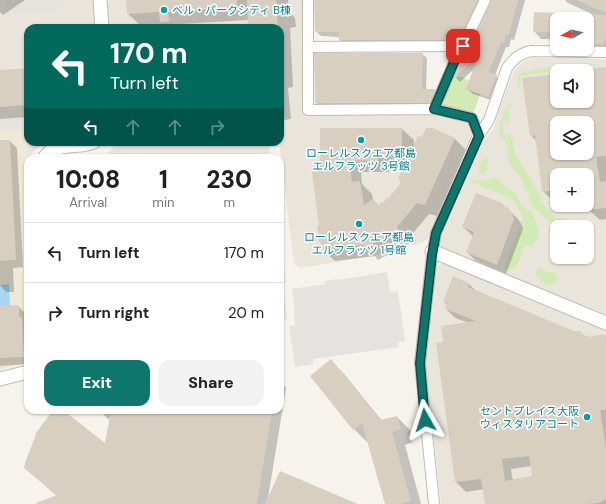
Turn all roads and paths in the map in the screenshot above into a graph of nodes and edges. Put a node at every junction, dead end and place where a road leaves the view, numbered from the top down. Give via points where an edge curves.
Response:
1 (100, 0) edge
2 (308, 0) edge
3 (485, 0) edge
4 (102, 24) edge
5 (461, 46) junction
6 (308, 47) junction
7 (606, 52) edge
8 (435, 109) junction
9 (479, 136) junction
10 (61, 146) edge
11 (48, 154) edge
12 (432, 252) junction
13 (606, 323) edge
14 (24, 373) edge
15 (0, 379) edge
16 (434, 504) edge

1 - 4 street
2 - 6 street
3 - 5 street
5 - 6 street
5 - 8 street
6 - 8 street via 308,110
7 - 9 street via 535,51 525,52 517,57 507,68 489,120
8 - 9 street via 472,118
9 - 12 street via 436,233
10 - 11 street
12 - 13 street
12 - 16 street via 420,363
14 - 15 street

